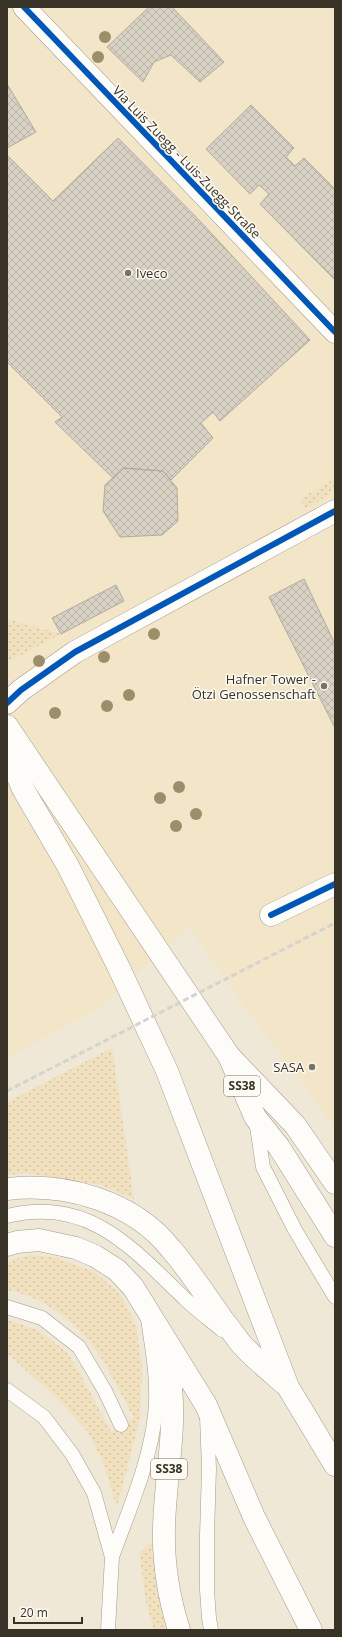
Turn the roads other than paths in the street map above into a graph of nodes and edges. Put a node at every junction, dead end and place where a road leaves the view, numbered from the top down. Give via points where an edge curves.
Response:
1 (24, 7) edge
2 (335, 332) edge
3 (335, 511) edge
4 (7, 702) edge
5 (7, 726) edge
6 (7, 752) edge
7 (335, 884) edge
8 (271, 915) dead end
9 (229, 1056) junction
10 (255, 1117) junction
11 (335, 1183) edge
12 (7, 1189) edge
13 (7, 1216) edge
14 (335, 1236) edge
15 (7, 1245) edge
16 (335, 1296) edge
17 (7, 1307) edge
18 (147, 1310) junction
19 (243, 1346) junction
20 (288, 1387) junction
21 (7, 1390) edge
22 (206, 1405) junction
23 (121, 1425) dead end
24 (335, 1465) edge
25 (112, 1557) junction
26 (108, 1630) edge
27 (179, 1630) edge
28 (211, 1630) edge
29 (311, 1630) edge

1 - 2 main road, Via Luis Zuegg - Luis-Zuegg-Straße
3 - 4 main road via 75,652
5 - 9 main road
6 - 20 main road via 23,789 68,866 167,1071
7 - 8 main road
9 - 10 main road, SS38
9 - 11 main road via 295,1125
10 - 14 main road, SS38 via 279,1147
10 - 16 lane via 263,1167 295,1230
12 - 19 main road via 26,1187 66,1190 122,1209 140,1220 171,1248
13 - 19 lane via 54,1212 93,1223 114,1234 142,1256 198,1311
15 - 18 main road via 39,1240 76,1248 95,1256 117,1270 133,1287
17 - 23 lane via 42,1318 79,1347 105,1391
18 - 22 main road
18 - 25 lane via 156,1383 155,1415 147,1457
18 - 27 main road, SS38 via 170,1378 173,1424 164,1529 167,1576
19 - 20 main road
20 - 24 main road
21 - 25 lane via 44,1417 72,1454 94,1493
22 - 28 lane via 209,1470 207,1590
22 - 29 main road via 254,1517
25 - 26 lane

